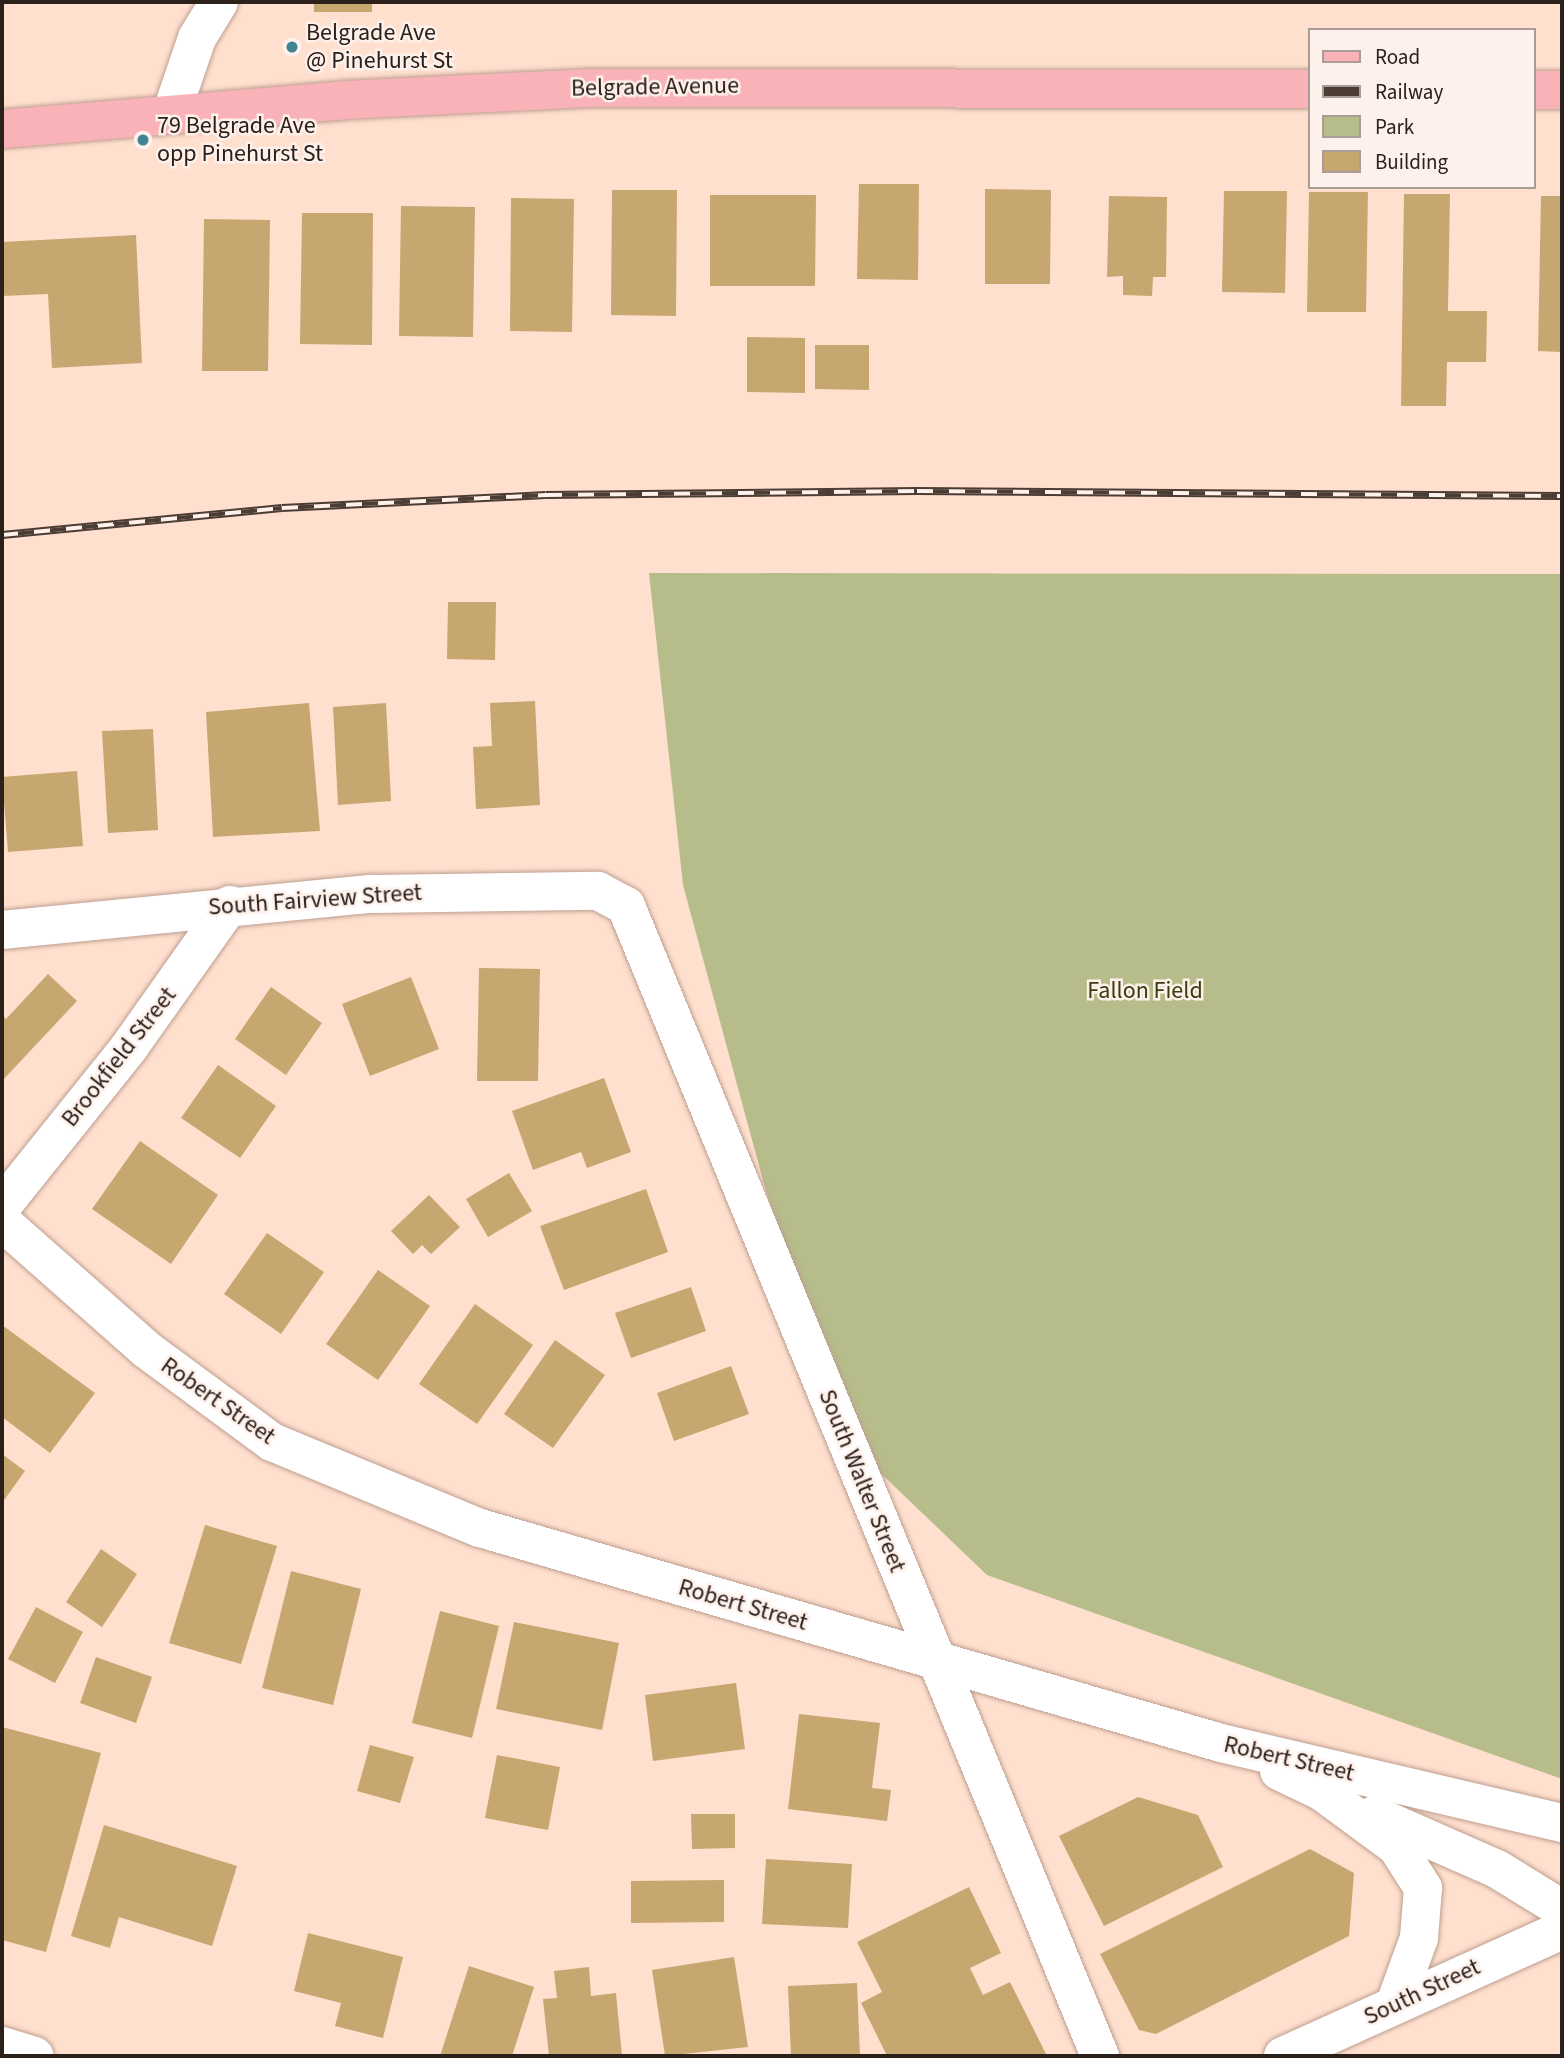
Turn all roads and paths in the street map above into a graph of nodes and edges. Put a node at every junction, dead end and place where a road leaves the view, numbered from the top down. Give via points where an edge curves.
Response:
1 (219, 2) edge
2 (1308, 89) edge
3 (1536, 90) edge
4 (1562, 90) edge
5 (171, 114) junction
6 (2, 129) edge
7 (230, 905) junction
8 (626, 906) joint
9 (2, 930) edge
10 (2, 1206) edge
11 (2, 1222) edge
12 (936, 1662) junction
13 (1221, 1743) junction
14 (1321, 1791) junction
15 (1562, 1824) edge
16 (1562, 1909) edge
17 (1562, 1930) edge
18 (1395, 2004) junction
19 (2, 2046) edge
20 (34, 2056) edge
21 (1100, 2056) edge
22 (1283, 2056) edge

1 - 5 street via 197,38
2 - 5 main road, Belgrade Avenue via 589,88
3 - 4 main road
5 - 6 main road, Belgrade Avenue
7 - 8 street, South Fairview Street via 494,890 598,891
7 - 9 street, South Fairview Street
7 - 10 street, Brookfield Street via 130,1045
8 - 12 street, South Walter Street
11 - 12 street, Robert Street via 147,1350 272,1442 480,1528
12 - 13 street, Robert Street
12 - 21 street, South Walter Street
13 - 14 street
13 - 15 street, Robert Street
14 - 16 street, Robert Street via 1497,1869
14 - 18 street via 1397,1847 1423,1888 1419,1938
17 - 18 street, South Street
18 - 22 street, South Street
19 - 20 street

